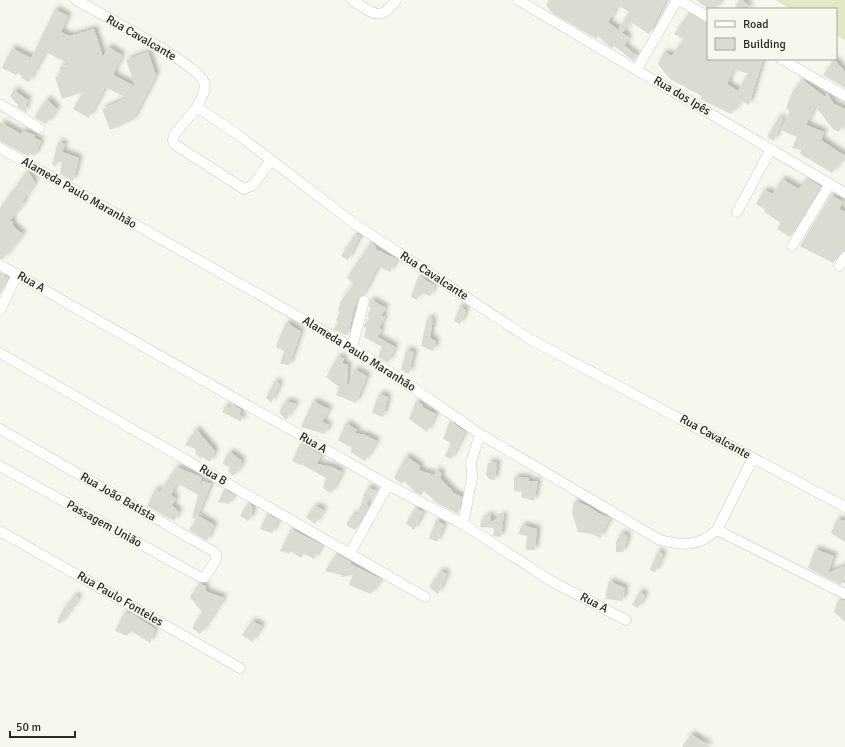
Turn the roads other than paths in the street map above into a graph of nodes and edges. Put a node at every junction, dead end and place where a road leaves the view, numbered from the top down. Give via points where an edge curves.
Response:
1 (76, 0) edge
2 (352, 0) edge
3 (396, 0) edge
4 (518, 0) edge
5 (678, 0) edge
6 (707, 16) edge
7 (783, 60) edge
8 (637, 69) junction
9 (845, 96) edge
10 (0, 104) edge
11 (197, 107) junction
12 (39, 128) dead end
13 (0, 148) edge
14 (771, 149) junction
15 (271, 160) junction
16 (830, 184) junction
17 (845, 193) edge
18 (738, 212) dead end
19 (792, 246) dead end
20 (845, 257) edge
21 (0, 264) edge
22 (839, 266) dead end
23 (17, 274) junction
24 (364, 301) dead end
25 (0, 310) edge
26 (352, 347) junction
27 (0, 354) edge
28 (0, 429) edge
29 (480, 434) junction
30 (753, 458) junction
31 (0, 466) edge
32 (388, 485) junction
33 (845, 507) edge
34 (463, 524) junction
35 (716, 530) junction
36 (0, 531) edge
37 (350, 553) junction
38 (207, 574) joint
39 (845, 594) edge
40 (425, 596) dead end
41 (626, 620) dead end
42 (240, 668) dead end

1 - 11 street, Rua Cavalcante via 168,52 197,74 203,80 205,88
2 - 3 street via 382,15 389,11
4 - 8 street, Rua dos Ipês
5 - 6 street
5 - 8 street
7 - 9 street
8 - 14 street, Rua dos Ipês
10 - 12 street
11 - 15 street, Rua Cavalcante
11 - 15 street via 174,135 174,144 244,189 252,185
13 - 26 street, Alameda Paulo Maranhão
14 - 16 street, Rua dos Ipês
14 - 18 street
15 - 30 street, Rua Cavalcante via 355,224 528,338
16 - 17 street, Rua dos Ipês
16 - 19 street
20 - 22 street
21 - 23 street, Rua A
23 - 25 street
23 - 32 street, Rua A
24 - 26 street
26 - 29 street, Alameda Paulo Maranhão
27 - 37 street, Rua B
28 - 38 street, Rua João Batista via 214,552 216,560
29 - 34 street via 471,462 472,478
29 - 35 street, Alameda Paulo Maranhão via 660,540 688,545 706,539
30 - 33 street, Rua Cavalcante
30 - 35 street, Alameda Paulo Maranhão
31 - 38 street, Passagem União via 200,577
32 - 34 street, Rua A
32 - 37 street
34 - 41 street, Rua A via 551,581
35 - 39 street
36 - 42 street, Rua Paulo Fonteles
37 - 40 street, Rua B

